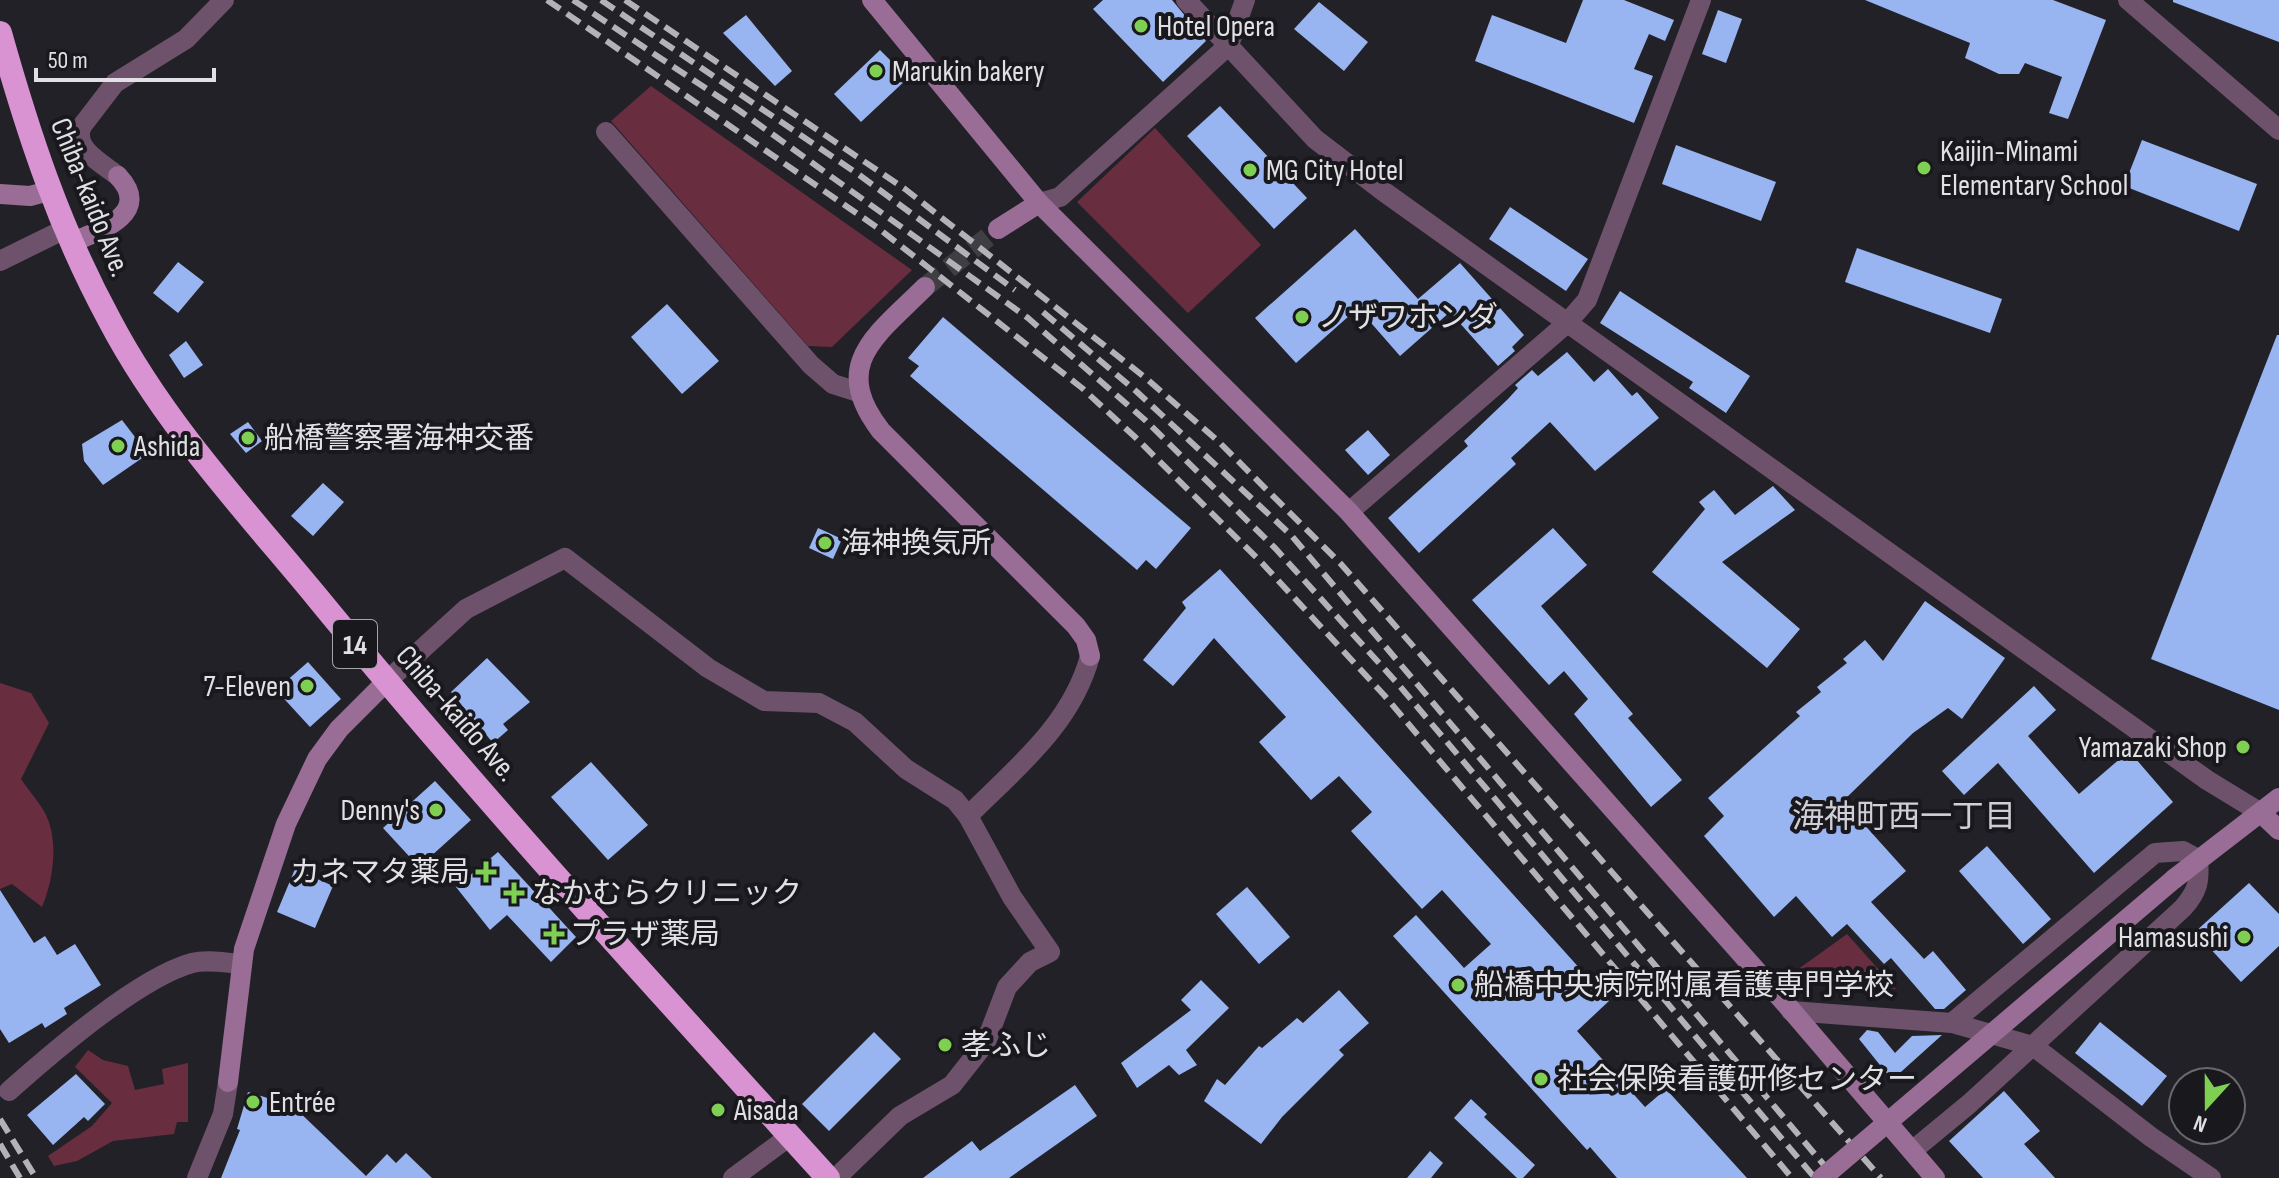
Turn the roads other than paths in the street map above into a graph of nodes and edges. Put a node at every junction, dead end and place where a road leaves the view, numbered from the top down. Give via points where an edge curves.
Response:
1 (872, 0) edge
2 (1186, 0) edge
3 (1245, 0) edge
4 (1701, 0) edge
5 (2128, 0) edge
6 (216, 3) edge
7 (0, 33) edge
8 (1229, 45) junction
9 (2279, 130) edge
10 (606, 132) dead end
11 (49, 191) junction
12 (0, 194) edge
13 (1039, 203) junction
14 (998, 229) tunnel mouth
15 (68, 236) junction
16 (0, 261) edge
17 (925, 287) tunnel mouth
18 (1566, 324) junction
19 (858, 392) junction
20 (1349, 512) junction
21 (386, 682) junction
22 (2279, 798) edge
23 (2261, 813) junction
24 (968, 816) junction
25 (2279, 830) edge
26 (2198, 859) junction
27 (242, 964) junction
28 (1791, 1011) junction
29 (1952, 1023) junction
30 (2033, 1046) junction
31 (9, 1091) dead end
32 (790, 1136) junction
33 (1912, 1151) junction
34 (197, 1178) edge
35 (733, 1178) edge
36 (828, 1178) edge
37 (836, 1178) edge
38 (1822, 1178) edge
39 (1935, 1178) edge
40 (2211, 1178) edge

1 - 13 street
2 - 8 street
3 - 8 street
4 - 18 street via 1596,283
5 - 9 street
6 - 15 street via 186,39 115,83 82,126 80,144 128,187 130,201 116,223
7 - 11 highway, Chiba-kaido Ave. / 14
8 - 13 street via 1060,197
8 - 18 street via 1315,139
10 - 19 street via 811,365 833,384
11 - 12 street
11 - 15 highway, Chiba-kaido Ave. / 14
13 - 14 street
13 - 20 street
15 - 16 street
15 - 21 highway, Chiba-kaido Ave. / 14 via 111,324 177,425
17 - 19 street via 864,354
18 - 20 street
18 - 23 street via 2207,780
19 - 24 street via 881,431 1086,640 1090,656 1084,677 1056,728
20 - 28 street
21 - 24 street via 466,609 565,558 708,668 764,701 819,703 855,722
21 - 27 street via 317,759 286,824
21 - 32 highway, Chiba-kaido Ave. / 14
22 - 23 street
23 - 25 street
23 - 26 street
24 - 37 street via 1012,897 1050,952 1030,962 1007,987 986,1042 952,1085 900,1116
26 - 29 street via 2183,851 2155,853
26 - 30 street via 2195,895
26 - 38 street, bridge
27 - 31 street via 196,962 163,974 52,1053
27 - 34 street via 223,1114
28 - 29 street
28 - 33 street
29 - 30 street
30 - 33 street
30 - 40 street
32 - 35 street
32 - 36 highway, Chiba-kaido Ave. / 14
33 - 39 street

